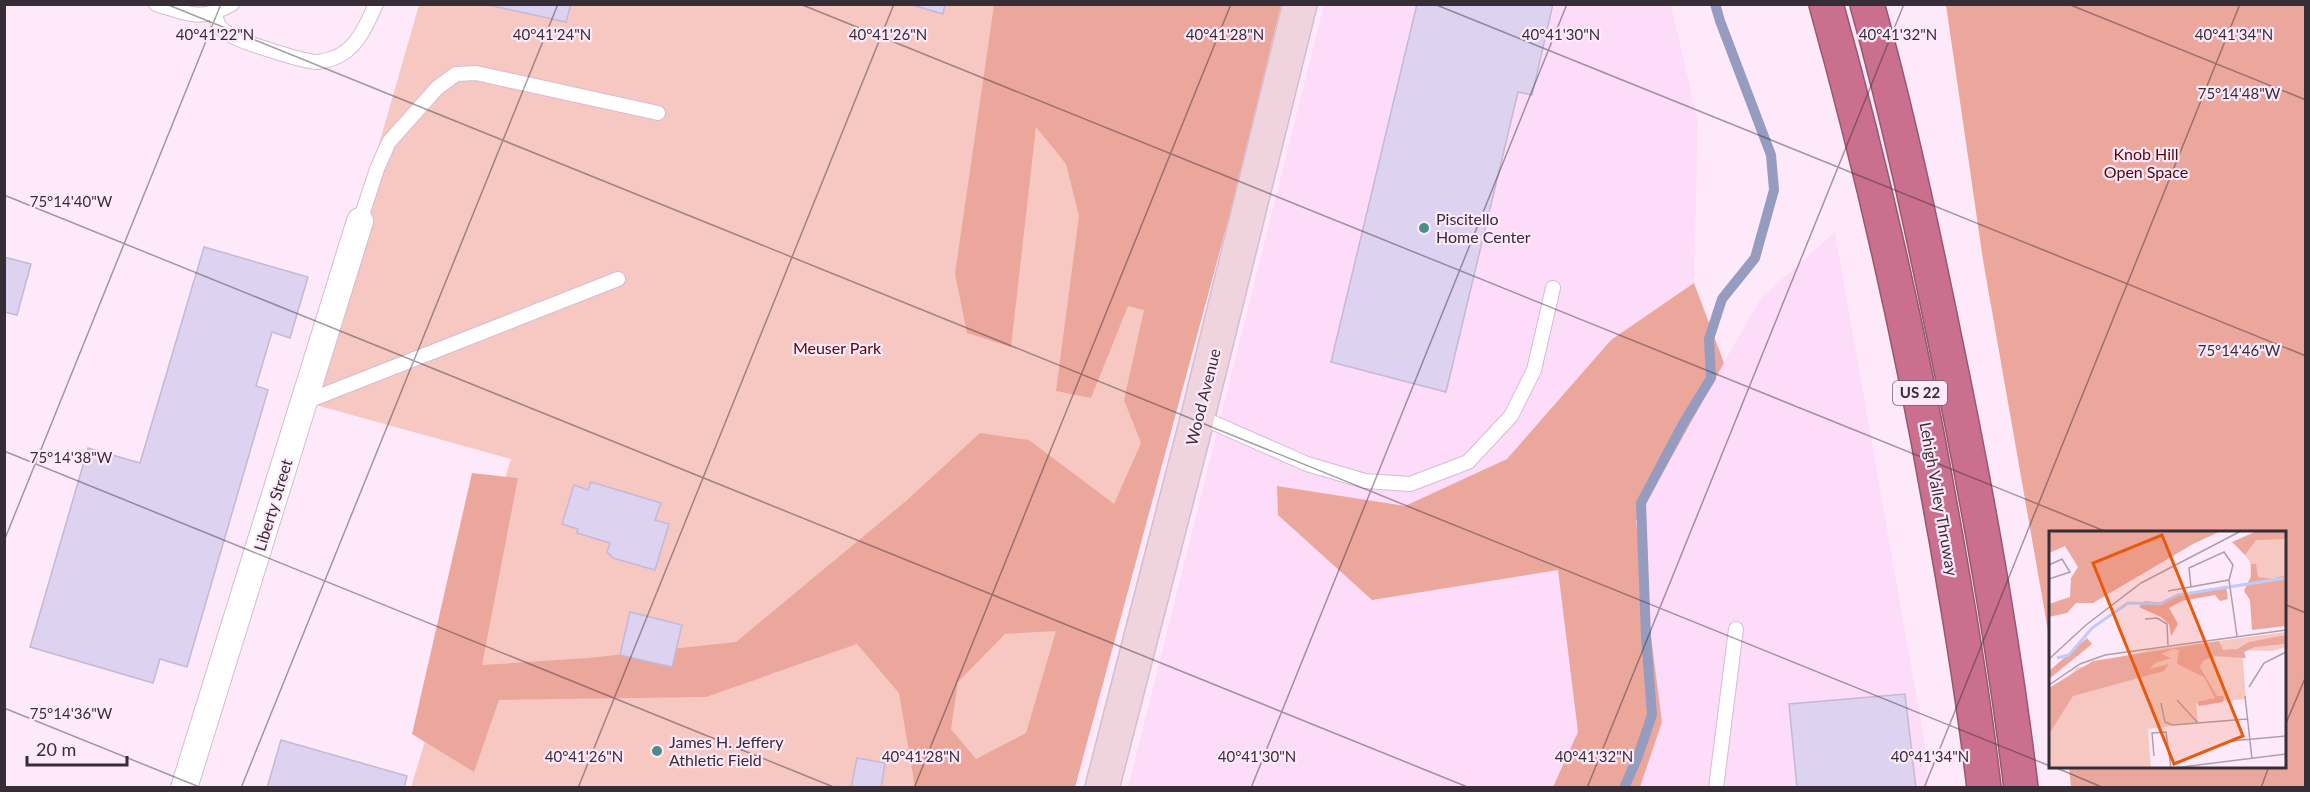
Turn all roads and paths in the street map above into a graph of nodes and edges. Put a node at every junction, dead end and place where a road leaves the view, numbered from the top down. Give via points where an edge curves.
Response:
1 (156, 4) edge
2 (232, 4) edge
3 (376, 4) edge
4 (1300, 4) edge
5 (1826, 4) edge
6 (1867, 4) edge
7 (215, 14) junction
8 (658, 113) dead end
9 (360, 221) joint
10 (618, 279) dead end
11 (1553, 288) dead end
12 (305, 402) junction
13 (1198, 416) junction
14 (1736, 629) dead end
15 (184, 788) edge
16 (1102, 788) edge
17 (1716, 788) edge
18 (1984, 788) edge
19 (2021, 788) edge

1 - 7 lane via 194,15
2 - 7 lane
3 - 7 lane via 353,46 319,62 229,35 218,26
4 - 13 main road, Wood Avenue
5 - 18 highway, Lehigh Valley Thruway / US 22 via 1880,212 1920,393 1953,577
6 - 19 highway, US 22 via 1918,208 1957,395 1991,579
8 - 9 lane via 476,73 456,74 437,88 389,142
9 - 12 street, Liberty Street
10 - 12 lane
11 - 13 lane via 1534,370 1511,416 1468,462 1410,484 1365,481 1307,464
12 - 15 street, Liberty Street
13 - 16 main road, Wood Avenue
14 - 17 lane

